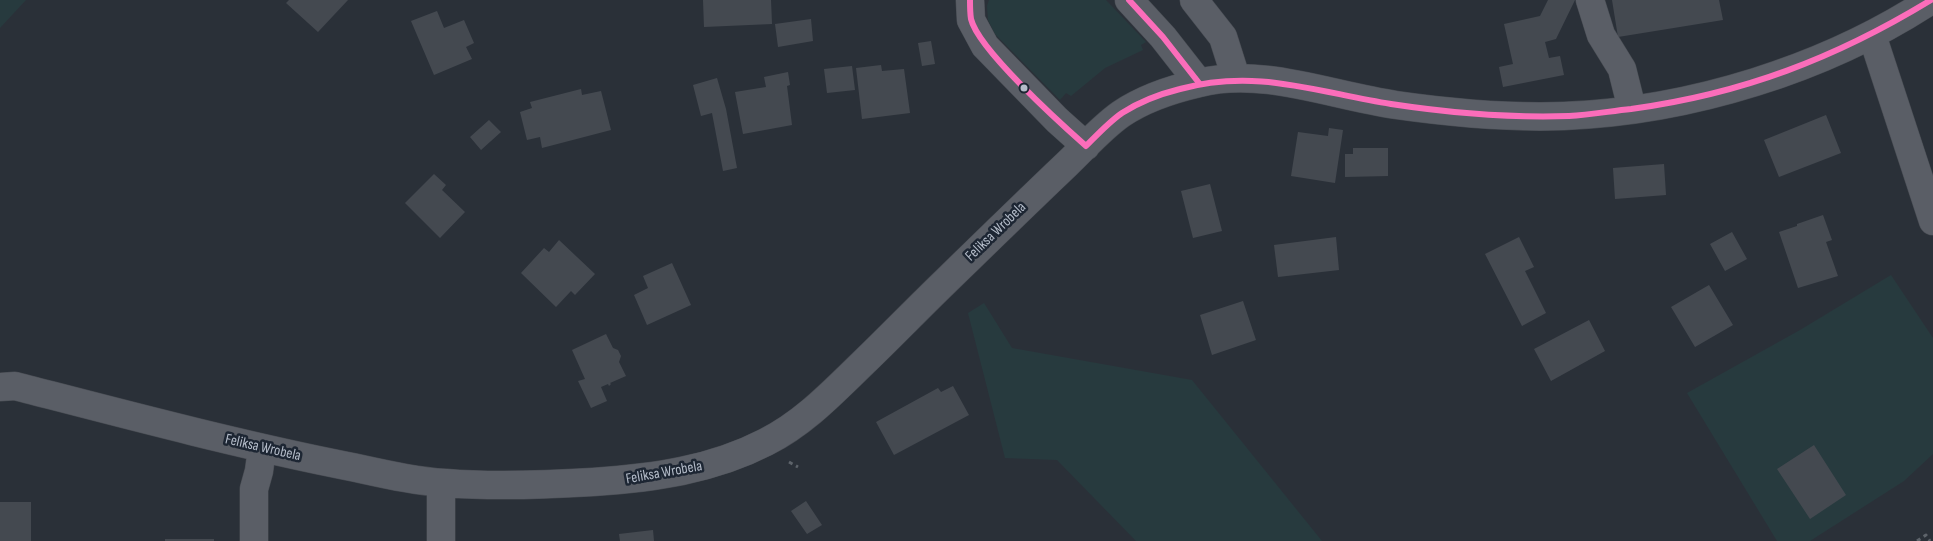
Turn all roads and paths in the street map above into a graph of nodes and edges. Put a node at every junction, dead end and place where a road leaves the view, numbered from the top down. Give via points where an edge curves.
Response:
1 (970, 0) edge
2 (1129, 0) edge
3 (1194, 0) edge
4 (1590, 0) edge
5 (1931, 0) edge
6 (1872, 35) junction
7 (1236, 78) junction
8 (1199, 83) junction
9 (1632, 109) junction
10 (1086, 146) junction
11 (1933, 221) edge
12 (0, 387) edge
13 (262, 448) junction
14 (441, 483) junction
15 (254, 541) edge
16 (441, 541) edge
17 (1917, 541) edge
18 (1930, 541) edge

1 - 10 street via 971,20 985,46
2 - 8 street
3 - 7 street via 1223,37
4 - 9 street via 1601,35 1622,69
5 - 6 street, Feliksa Wrobela
6 - 9 street, Feliksa Wrobela via 1782,73 1692,98
6 - 11 street
7 - 8 street, Feliksa Wrobela
7 - 9 street, Feliksa Wrobela via 1297,85 1388,104 1474,114 1567,116
8 - 10 street, Feliksa Wrobela via 1160,95 1122,114
10 - 14 street, Feliksa Wrobela via 836,390 788,430 768,441 720,462 657,477 564,484
12 - 13 street, Feliksa Wrobela via 15,386
13 - 14 street, Feliksa Wrobela
13 - 15 street via 254,489
14 - 16 street
17 - 18 path via 1926,536

